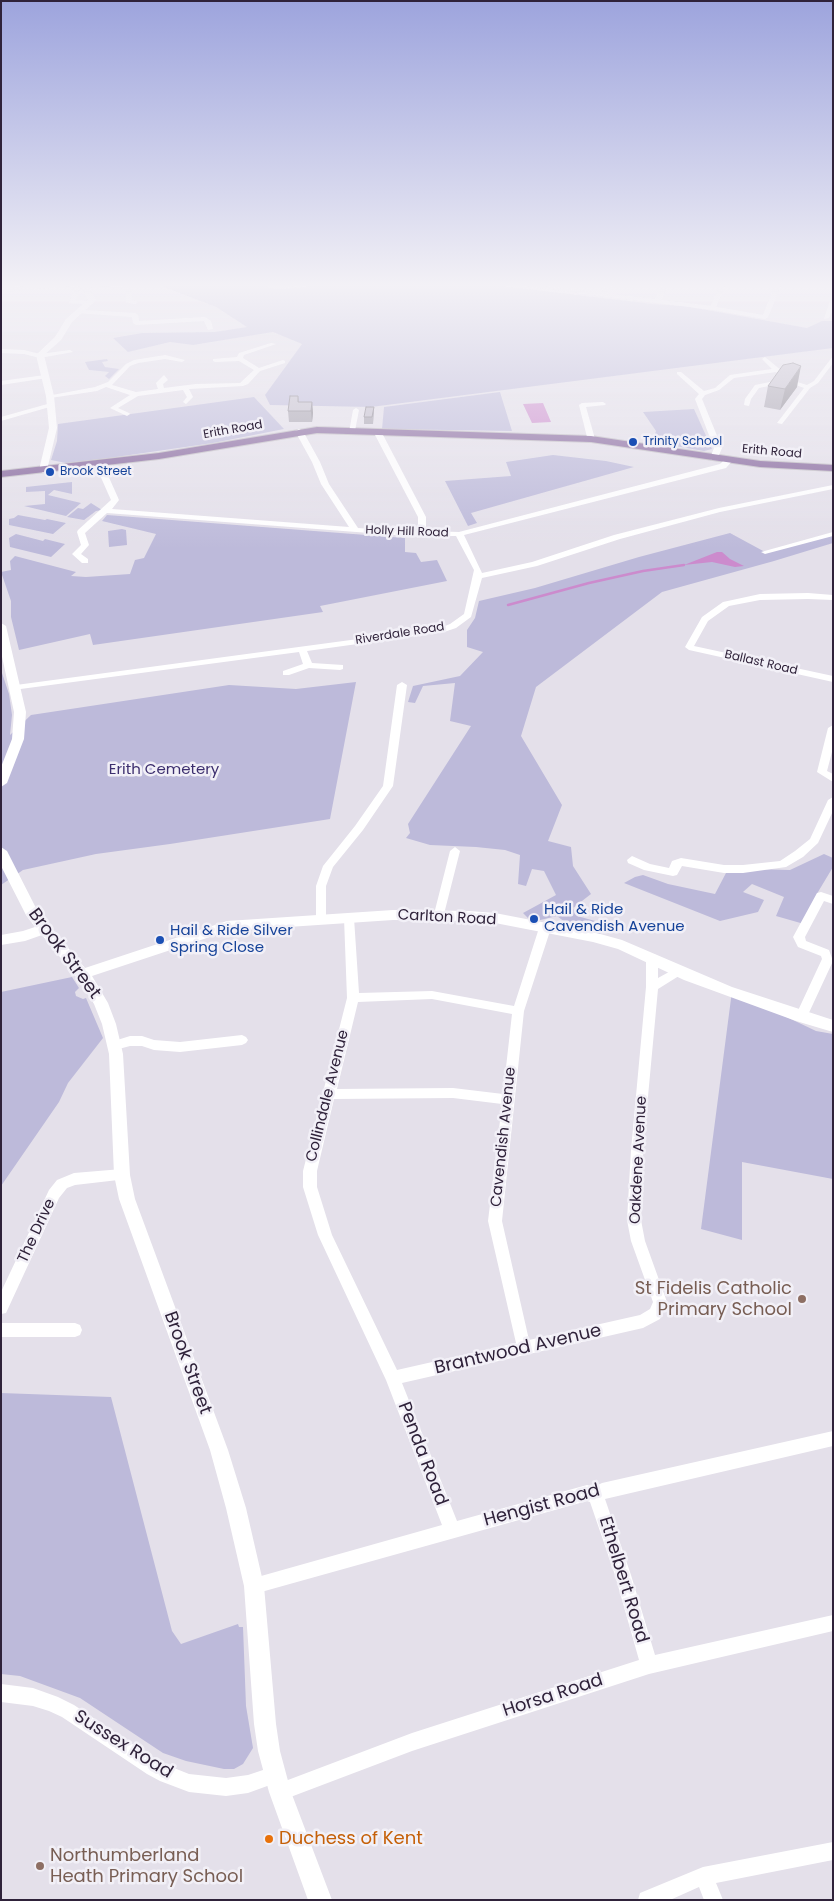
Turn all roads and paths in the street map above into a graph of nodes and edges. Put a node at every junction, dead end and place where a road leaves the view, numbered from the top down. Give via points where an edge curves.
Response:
1 (45, 372) edge
2 (122, 372) edge
3 (256, 372) edge
4 (764, 372) edge
5 (779, 372) edge
6 (823, 372) edge
7 (679, 373) dead end
8 (45, 377) junction
9 (164, 377) dead end
10 (204, 377) dead end
11 (790, 380) junction
12 (1, 384) edge
13 (105, 385) junction
14 (205, 385) junction
15 (185, 387) junction
16 (808, 387) junction
17 (162, 391) junction
18 (136, 394) junction
19 (703, 394) junction
20 (51, 401) junction
21 (186, 402) dead end
22 (603, 404) dead end
23 (748, 405) dead end
24 (356, 410) dead end
25 (127, 414) dead end
26 (1, 419) edge
27 (780, 423) dead end
28 (351, 431) junction
29 (299, 432) junction
30 (378, 433) junction
31 (590, 435) junction
32 (714, 458) junction
33 (729, 460) junction
34 (99, 464) junction
35 (833, 468) edge
36 (43, 470) junction
37 (1, 474) edge
38 (833, 487) edge
39 (106, 511) junction
40 (355, 530) junction
41 (459, 534) junction
42 (833, 534) edge
43 (422, 535) junction
44 (765, 552) dead end
45 (85, 561) dead end
46 (478, 576) junction
47 (833, 598) edge
48 (1, 626) edge
49 (302, 649) junction
50 (308, 665) junction
51 (340, 667) dead end
52 (286, 673) dead end
53 (833, 679) edge
54 (402, 686) dead end
55 (16, 688) junction
56 (833, 728) edge
57 (833, 779) edge
58 (1, 783) edge
59 (833, 800) edge
60 (1, 851) edge
61 (455, 851) dead end
62 (632, 860) dead end
63 (833, 900) edge
64 (439, 914) junction
65 (349, 918) junction
66 (321, 919) junction
67 (545, 928) junction
68 (44, 929) junction
69 (1, 940) edge
70 (652, 958) junction
71 (678, 971) junction
72 (81, 974) junction
73 (652, 987) junction
74 (353, 998) junction
75 (518, 1011) junction
76 (801, 1018) junction
77 (833, 1026) edge
78 (242, 1040) dead end
79 (115, 1045) junction
80 (330, 1094) junction
81 (508, 1100) junction
82 (122, 1175) junction
83 (1, 1308) edge
84 (643, 1322) joint
85 (1, 1330) edge
86 (75, 1330) dead end
87 (524, 1348) junction
88 (393, 1378) junction
89 (833, 1438) edge
90 (596, 1496) junction
91 (452, 1530) junction
92 (254, 1586) junction
93 (833, 1623) edge
94 (648, 1665) junction
95 (1, 1693) edge
96 (277, 1784) junction
97 (833, 1852) edge
98 (703, 1876) junction
99 (320, 1900) edge
100 (646, 1900) edge
101 (714, 1900) edge

1 - 8 street
2 - 13 street
3 - 14 street via 244,384
4 - 19 street via 732,376 717,389
5 - 11 street
6 - 16 street
7 - 19 street
8 - 12 street
8 - 20 street
9 - 17 street via 165,380 159,384
10 - 14 street via 201,379
11 - 16 street
11 - 23 street via 756,386
13 - 18 street
13 - 20 street
14 - 15 street
15 - 17 street
15 - 21 street via 190,397
16 - 27 street
17 - 18 street
18 - 25 street via 113,408
19 - 32 street via 698,399 718,448
20 - 26 street
20 - 36 street via 52,434
22 - 31 street via 582,405
24 - 28 street
28 - 29 main road, Erith Road
28 - 30 main road, Erith Road
29 - 34 main road, Erith Road
29 - 40 street via 325,484
30 - 31 main road, Erith Road
30 - 43 street via 422,517
31 - 32 main road, Erith Road
32 - 33 main road, Erith Road
33 - 35 main road, Erith Road
33 - 41 street, Holly Hill Road via 723,466
34 - 36 main road, Erith Road
34 - 39 street via 114,498 114,503
36 - 37 main road, Erith Road
38 - 46 street via 719,510 617,537 534,564
39 - 40 street, Holly Hill Road
39 - 45 street via 81,532 84,545 76,554
40 - 43 street, Holly Hill Road
41 - 43 street, Holly Hill Road
41 - 46 street
42 - 44 street
46 - 49 street, Riverdale Road via 468,615 453,626
47 - 53 street, Ballast Road via 760,597 726,604 705,620 689,647
48 - 55 street
49 - 50 street
49 - 55 street, Riverdale Road
50 - 51 street
50 - 52 street
54 - 66 street via 388,786 328,866 321,886
55 - 58 street via 20,712 18,738
56 - 57 street via 822,772
59 - 62 street via 814,840 782,864 724,869 681,862 676,864 673,872
60 - 68 street, Brook Street via 18,888
61 - 64 street
63 - 76 street via 821,896 799,937 802,944 824,953 828,959
64 - 65 street, Carlton Road
64 - 67 street, Carlton Road via 495,918
65 - 66 street, Carlton Road
65 - 74 street, Collindale Avenue
66 - 72 street, Carlton Road via 227,926
67 - 70 street, Carlton Road via 622,945
67 - 75 street, Cavendish Avenue
68 - 69 street
68 - 72 street, Brook Street
70 - 71 street, Carlton Road
70 - 73 street, Oakdene Avenue
71 - 73 street
71 - 76 street, Carlton Road
72 - 79 street, Brook Street via 101,1003
73 - 84 street, Oakdene Avenue via 634,1220 638,1241 660,1302 656,1314
74 - 75 street via 432,995
74 - 80 street, Collindale Avenue
75 - 81 street, Cavendish Avenue
76 - 77 street, Carlton Road
78 - 79 street via 180,1047 142,1041
79 - 82 street, Brook Street
80 - 81 street via 443,1093
80 - 88 street, Collindale Avenue via 310,1171 310,1187 325,1236
81 - 87 street, Cavendish Avenue via 495,1221
82 - 83 street, The Drive via 74,1179 62,1184 54,1194
82 - 92 street, Brook Street via 127,1199 219,1450
84 - 87 street, Brantwood Avenue
85 - 86 street
87 - 88 street, Brantwood Avenue
88 - 91 street, Penda Road
89 - 90 street, Hengist Road via 602,1491
90 - 91 street, Hengist Road via 588,1493
90 - 94 street, Ethelbert Road via 623,1575
91 - 92 street, Hengist Road
92 - 96 street, Brook Street via 265,1724
93 - 94 street, Horsa Road
94 - 96 street, Horsa Road
95 - 96 street, Sussex Road via 33,1697 68,1711 166,1776 189,1783 226,1787
96 - 99 street, Brook Street
97 - 98 street
98 - 100 street
98 - 101 street

